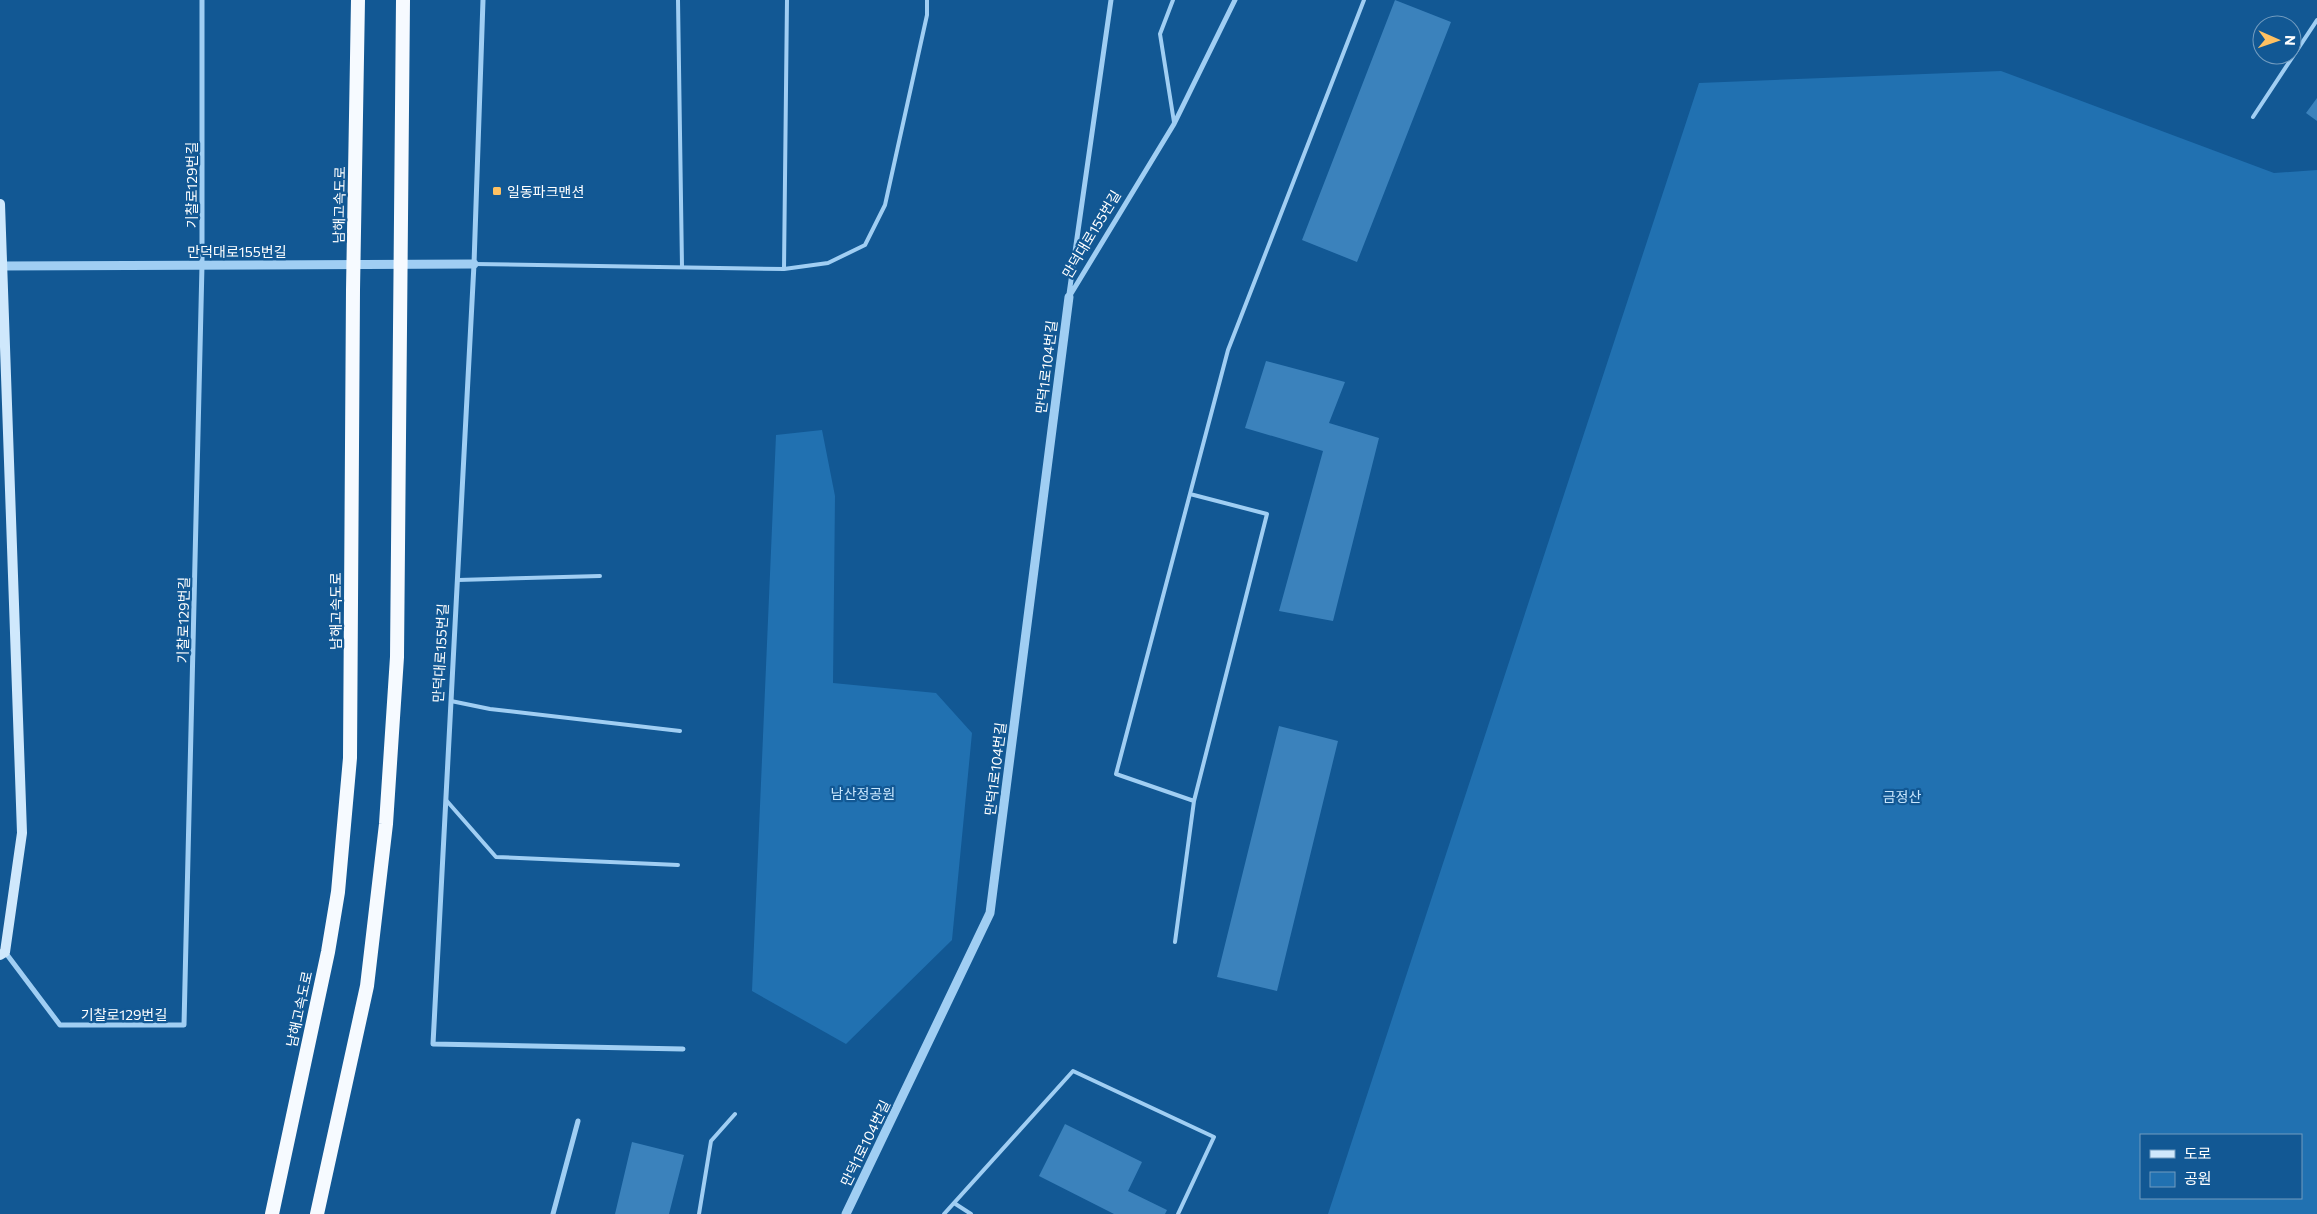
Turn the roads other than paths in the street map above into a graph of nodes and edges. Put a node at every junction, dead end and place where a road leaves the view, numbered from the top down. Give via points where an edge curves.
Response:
1 (202, 0) edge
2 (358, 0) edge
3 (402, 0) edge
4 (482, 0) edge
5 (678, 0) edge
6 (787, 0) edge
7 (927, 0) edge
8 (1111, 0) edge
9 (1173, 0) edge
10 (1235, 0) edge
11 (1364, 0) edge
12 (2317, 20) edge
13 (2252, 117) dead end
14 (1174, 124) junction
15 (0, 204) edge
16 (474, 264) junction
17 (202, 265) junction
18 (1, 266) edge
19 (682, 267) junction
20 (784, 269) junction
21 (1069, 297) junction
22 (1190, 494) junction
23 (600, 576) dead end
24 (458, 580) junction
25 (451, 701) junction
26 (680, 731) dead end
27 (446, 800) junction
28 (1194, 801) junction
29 (678, 865) dead end
30 (1175, 942) dead end
31 (2, 954) edge
32 (683, 1049) dead end
33 (735, 1114) dead end
34 (578, 1121) dead end
35 (954, 1203) junction
36 (272, 1214) edge
37 (317, 1214) edge
38 (553, 1214) edge
39 (699, 1214) edge
40 (846, 1214) edge
41 (944, 1214) edge
42 (971, 1214) edge
43 (1178, 1214) edge

1 - 17 street, 기찰로129번길
2 - 36 highway, 남해고속도로 via 350,758 338,892 328,952
3 - 37 highway via 397,657 386,824 367,986
4 - 16 street, 만덕대로155번길
5 - 19 lane
6 - 20 lane
7 - 20 lane via 927,15 885,205 865,246 828,262
8 - 21 street, 만덕대로155번길
9 - 14 lane via 1160,34
10 - 14 street, 만덕대로155번길
11 - 22 lane via 1228,350
12 - 13 lane
14 - 21 street, 만덕대로155번길
15 - 18 main road
16 - 17 street, 만덕대로155번길
16 - 19 lane
16 - 24 street, 만덕대로155번길
17 - 18 street, 만덕대로155번길
17 - 31 street, 기찰로129번길 via 184,1024 60,1025
18 - 31 main road via 22,833
19 - 20 lane
21 - 40 street, 만덕1로104번길 via 990,913
22 - 28 lane via 1116,774
22 - 28 lane via 1267,514
23 - 24 lane
24 - 25 street, 만덕대로155번길
25 - 26 lane
25 - 27 street, 만덕대로155번길
27 - 29 lane via 496,857
27 - 32 street, 만덕대로155번길 via 433,1044
28 - 30 lane
33 - 39 lane via 711,1141
34 - 38 street
35 - 41 lane
35 - 42 lane
35 - 43 lane via 1073,1071 1214,1137

